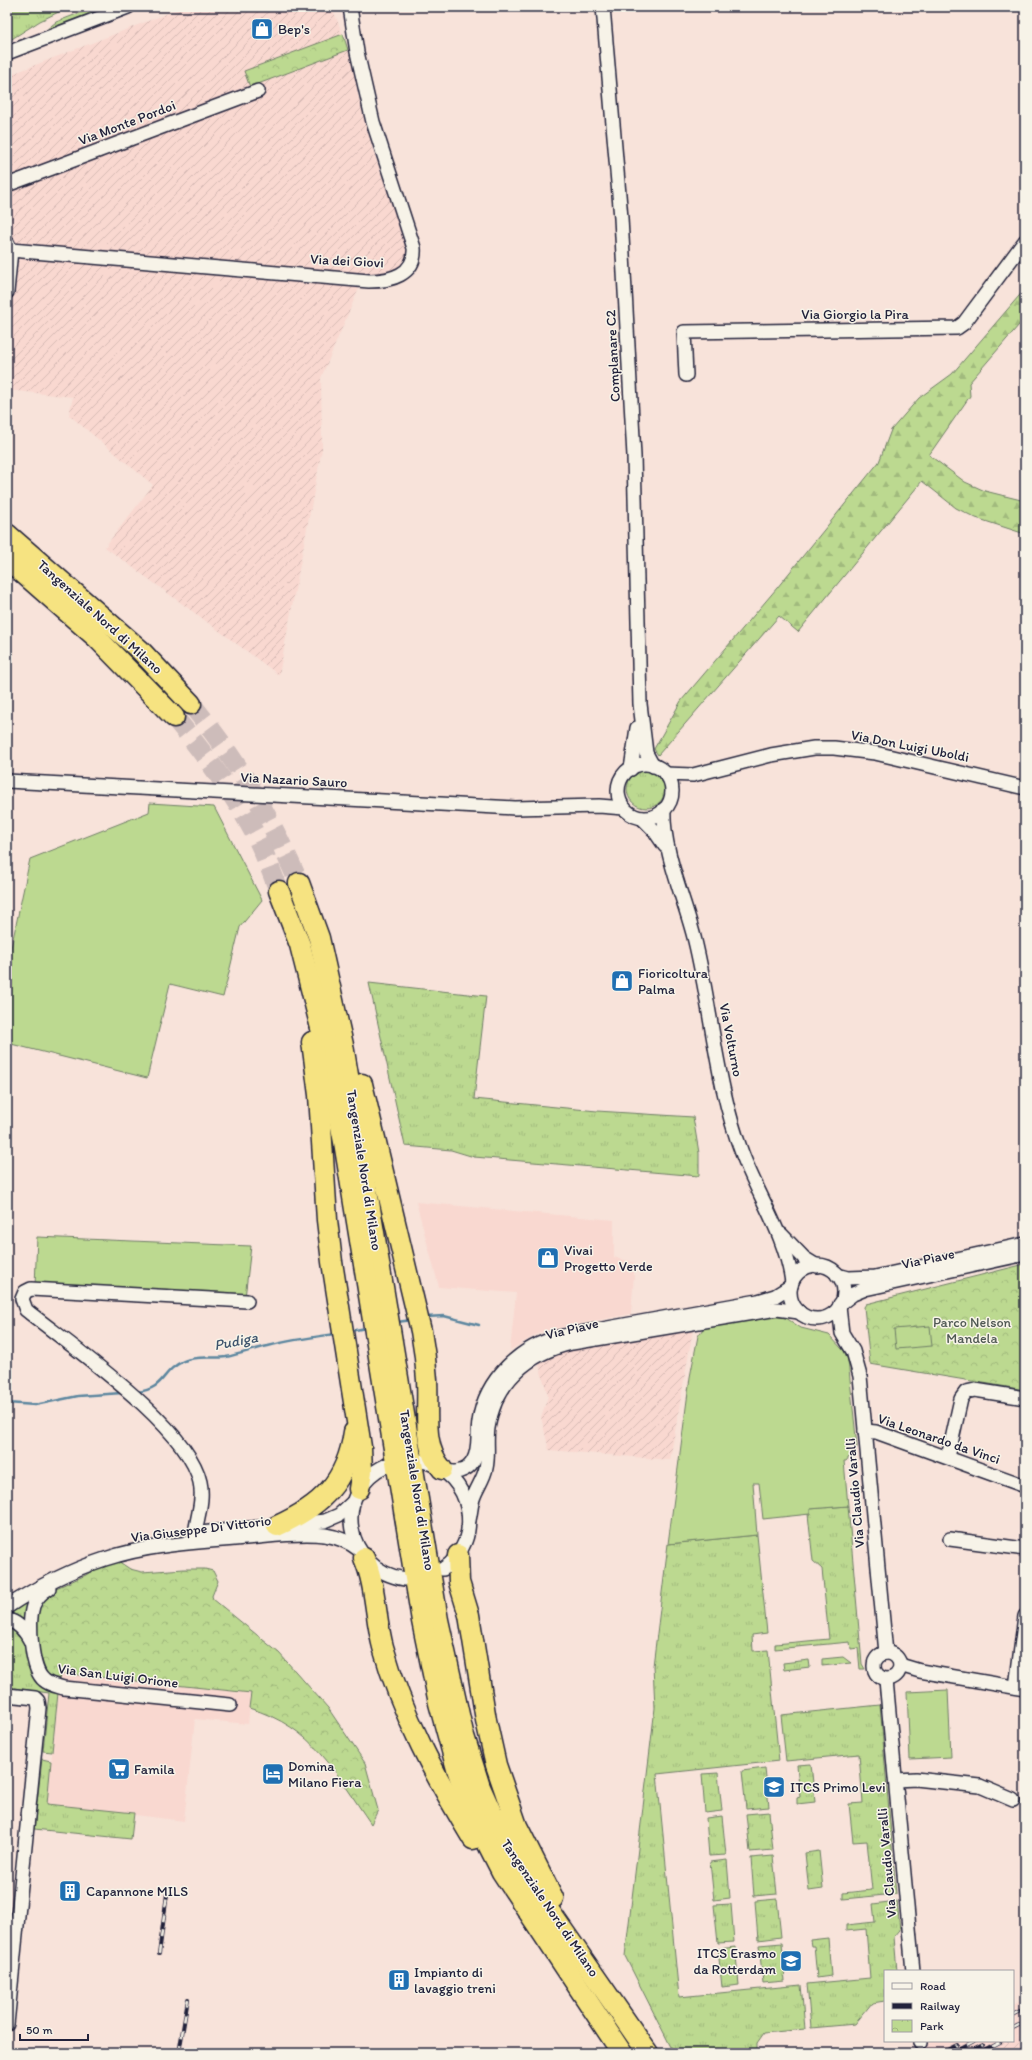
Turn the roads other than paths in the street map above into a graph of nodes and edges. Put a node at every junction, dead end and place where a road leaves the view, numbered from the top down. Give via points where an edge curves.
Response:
1 (128, 7) edge
2 (350, 7) edge
3 (603, 7) edge
4 (8, 53) edge
5 (258, 91) dead end
6 (7, 185) edge
7 (1025, 241) edge
8 (9, 245) edge
9 (7, 292) edge
10 (686, 375) dead end
11 (7, 534) edge
12 (7, 559) edge
13 (191, 704) tunnel mouth
14 (640, 704) junction
15 (174, 717) tunnel mouth
16 (653, 766) junction
17 (631, 769) junction
18 (665, 774) junction
19 (693, 775) junction
20 (7, 781) edge
21 (618, 788) junction
22 (1025, 788) edge
23 (671, 795) junction
24 (580, 806) junction
25 (624, 808) junction
26 (664, 809) junction
27 (642, 818) junction
28 (668, 849) junction
29 (778, 1231) junction
30 (1025, 1244) edge
31 (1025, 1254) edge
32 (817, 1266) junction
33 (837, 1275) junction
34 (792, 1284) junction
35 (247, 1301) dead end
36 (840, 1306) junction
37 (799, 1312) junction
38 (381, 1319) junction
39 (814, 1319) junction
40 (842, 1333) junction
41 (384, 1339) junction
42 (1025, 1398) edge
43 (357, 1416) junction
44 (865, 1431) junction
45 (948, 1457) junction
46 (423, 1461) dead end
47 (387, 1465) dead end
48 (443, 1470) junction
49 (1025, 1486) edge
50 (356, 1495) junction
51 (469, 1520) junction
52 (277, 1526) junction
53 (196, 1534) junction
54 (950, 1539) dead end
55 (1025, 1549) edge
56 (361, 1553) junction
57 (458, 1554) junction
58 (92, 1564) junction
59 (443, 1569) dead end
60 (405, 1579) dead end
61 (7, 1598) edge
62 (7, 1607) edge
63 (1025, 1616) edge
64 (7, 1620) edge
65 (32, 1644) junction
66 (886, 1653) junction
67 (900, 1664) junction
68 (886, 1680) junction
69 (1020, 1688) edge
70 (7, 1694) edge
71 (230, 1705) dead end
72 (896, 1780) junction
73 (1013, 1800) dead end
74 (524, 1907) junction
75 (578, 1950) junction
76 (913, 1970) edge
77 (8, 2008) edge
78 (7, 2024) edge
79 (622, 2053) edge
80 (648, 2053) edge

1 - 4 street
2 - 8 street, Via dei Giovi via 373,122 414,248 412,262 401,275 369,281
3 - 14 street, Complanare C2 via 620,218 634,448
5 - 6 street, Via Monte Pordoi
7 - 10 street, Via Giorgio la Pira via 964,323 957,328 684,332
8 - 9 street
11 - 13 highway, Tangenziale Nord di Milano via 140,650
12 - 15 highway, Tangenziale Nord di Milano via 108,649
14 - 16 street, Complanare C2 via 646,753
14 - 17 street, Complanare C2
16 - 17 street via 641,765
16 - 18 street
17 - 21 street via 622,777
18 - 19 street, Via Don Luigi Uboldi
18 - 23 street via 670,784
19 - 22 street, Via Don Luigi Uboldi via 771,755 814,748 834,748 875,753
19 - 23 street, Via Don Luigi Uboldi
20 - 24 street, Via Nazario Sauro via 516,808
21 - 24 street, Via Nazario Sauro via 601,799
21 - 25 street
23 - 26 street
24 - 25 street, Via Nazario Sauro
25 - 27 street
26 - 27 street via 654,816
26 - 28 street, Via Volturno
27 - 28 street, Via Volturno
28 - 29 street, Via Volturno via 696,942 723,1084 741,1152
29 - 32 street, Via Volturno via 804,1258
29 - 34 street, Via Volturno
30 - 33 street, Via Piave via 875,1277 848,1278
31 - 36 street, Via Piave via 865,1289 853,1294
32 - 33 street via 828,1268
32 - 34 street via 802,1270
33 - 36 street via 843,1289
34 - 37 street via 792,1302
34 - 48 street, Via Piave via 775,1296 758,1301 558,1337 537,1344 511,1362 490,1390 480,1414 477,1450 471,1464 459,1471
35 - 53 street via 36,1289 25,1292 22,1301 26,1310 137,1398 178,1442 196,1470 201,1490
36 - 39 street via 826,1317
36 - 40 street, Via Claudio Varalli
37 - 39 street
37 - 51 street, Via Piave via 777,1309 572,1343 545,1351 528,1361 506,1383 492,1410 487,1434 486,1468 474,1497
38 - 41 highway, Tangenziale Nord di Milano
38 - 43 highway, Tangenziale Nord di Milano via 326,1048 300,945 279,891 314,1056 327,1220
38 - 48 highway, Tangenziale Nord di Milano via 334,999 319,938 299,883 324,935 334,968 421,1330 426,1369 429,1443 435,1460
39 - 40 street
40 - 44 street, Via Claudio Varalli via 857,1363
41 - 74 highway, Tangenziale Nord di Milano via 422,1621 448,1740 474,1817 486,1843
41 - 75 highway, Tangenziale Nord di Milano via 438,1620 470,1758 489,1810 502,1836 539,1896
42 - 45 street via 975,1390 966,1392 961,1399
43 - 50 highway via 362,1456
43 - 52 highway via 353,1445 338,1480 313,1507
44 - 45 street, Via Leonardo da Vinci via 876,1432
44 - 66 street, Via Claudio Varalli
45 - 49 street, Via Leonardo da Vinci
46 - 48 street
47 - 50 street, Via Giuseppe Di Vittorio via 369,1476
48 - 51 street via 462,1491 468,1507
50 - 52 street, Via Giuseppe Di Vittorio via 344,1512 330,1519
50 - 56 street via 351,1526
51 - 57 street, Via Piave via 467,1537
52 - 53 street, Via Giuseppe Di Vittorio
53 - 61 street, Via Giuseppe Di Vittorio via 146,1541 90,1556 52,1572
54 - 55 street
56 - 58 street, Via Giuseppe Di Vittorio via 346,1540 331,1536 289,1535 163,1547 119,1555
56 - 60 street, Via Giuseppe Di Vittorio via 381,1571
56 - 74 highway via 370,1573 379,1627 390,1669 424,1753 440,1785 482,1854
57 - 59 street, Via Piave
57 - 75 highway via 459,1582 469,1614 486,1720 500,1779 517,1826
58 - 62 street, Via Giuseppe Di Vittorio
58 - 65 street, Via San Luigi Orione via 85,1571 50,1587 40,1596 33,1606
63 - 69 street
64 - 65 street, Via San Luigi Orione via 24,1629
65 - 71 street, Via San Luigi Orione via 38,1674 52,1685
66 - 67 street via 895,1656
66 - 68 street via 876,1659 874,1668 878,1676
67 - 68 street via 898,1674
67 - 69 street via 912,1669
68 - 72 street, Via Claudio Varalli
70 - 77 street via 34,1698 40,1708
72 - 73 street via 916,1779 980,1786
72 - 76 street, Via Claudio Varalli
74 - 79 highway, Tangenziale Nord di Milano
75 - 80 highway, Tangenziale Nord di Milano
77 - 78 street

